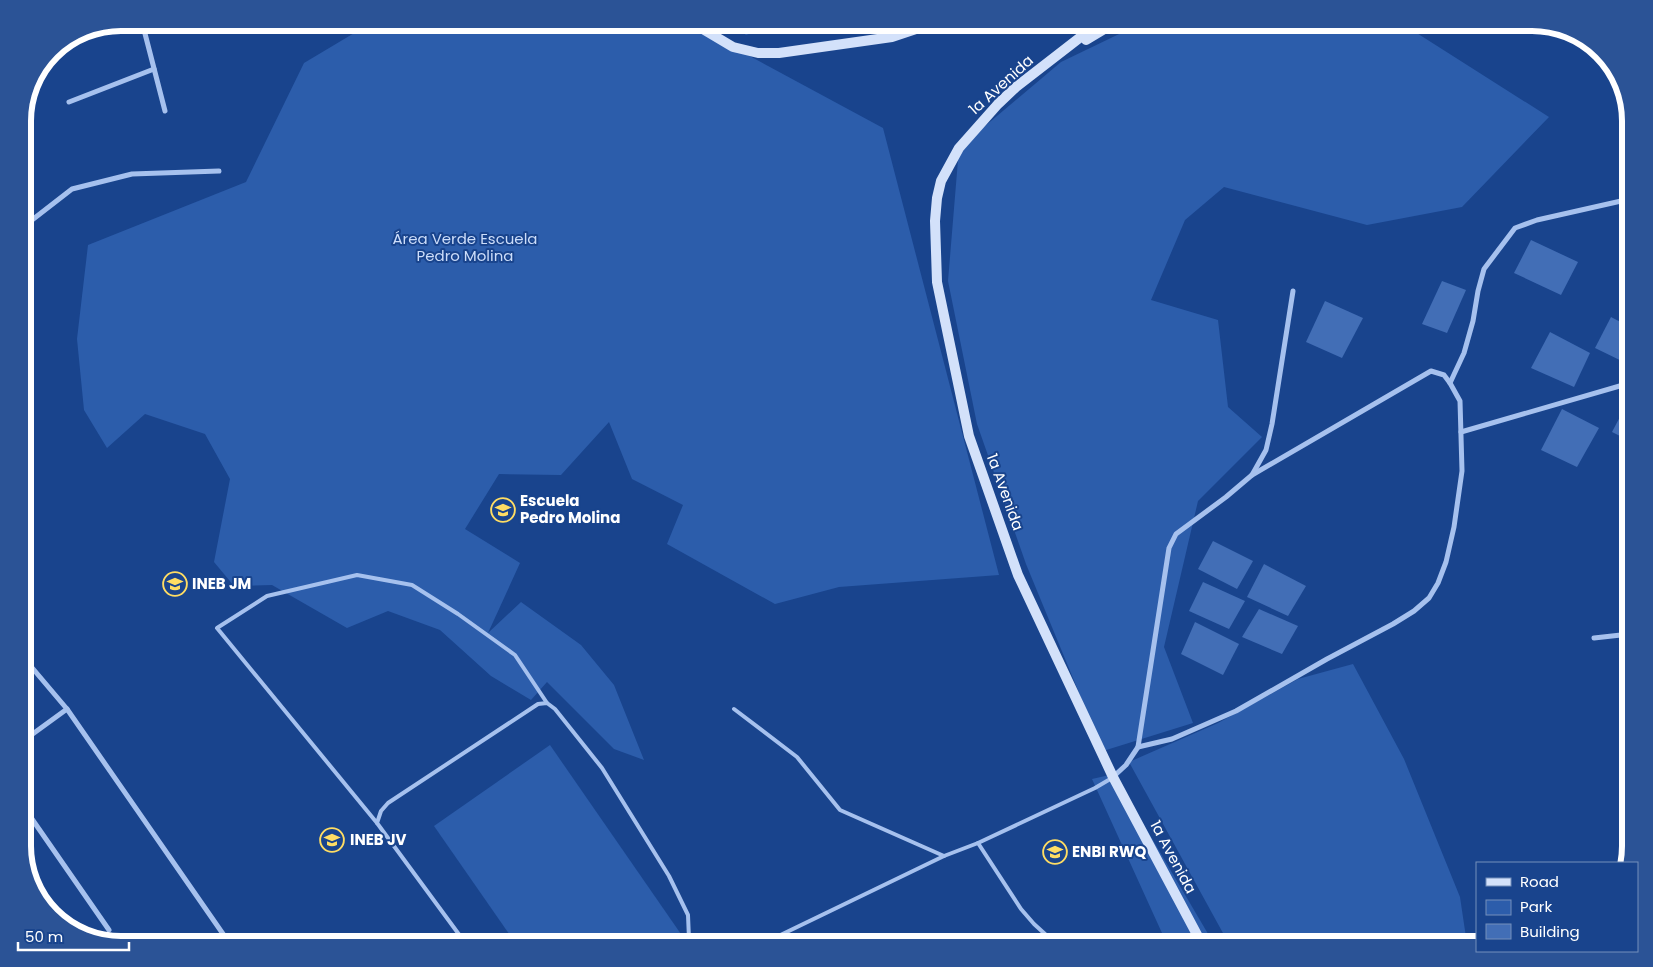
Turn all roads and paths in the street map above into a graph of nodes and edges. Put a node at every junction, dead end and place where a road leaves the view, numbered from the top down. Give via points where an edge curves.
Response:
1 (144, 31) edge
2 (706, 31) edge
3 (910, 31) edge
4 (1089, 31) edge
5 (1100, 31) edge
6 (1057, 56) junction
7 (154, 69) junction
8 (69, 102) dead end
9 (166, 111) dead end
10 (219, 171) dead end
11 (1622, 201) edge
12 (31, 221) edge
13 (1293, 291) dead end
14 (1450, 383) junction
15 (1622, 385) edge
16 (1461, 432) junction
17 (1252, 474) junction
18 (1622, 635) edge
19 (1594, 638) dead end
20 (31, 666) edge
21 (547, 703) junction
22 (734, 708) dead end
23 (67, 709) junction
24 (31, 735) edge
25 (1138, 747) junction
26 (1113, 777) junction
27 (31, 818) edge
28 (378, 823) junction
29 (978, 843) junction
30 (944, 856) junction
31 (109, 930) dead end
32 (224, 936) edge
33 (460, 936) edge
34 (690, 936) edge
35 (779, 936) edge
36 (1047, 936) edge
37 (1198, 936) edge

1 - 7 street
2 - 3 main road via 734,47 779,53 892,37
4 - 6 main road, 1a Avenida
5 - 6 main road, 1a Avenida
6 - 26 main road, 1a Avenida via 998,104 959,148 941,181 935,221 937,282 969,436 1015,566
7 - 8 street
7 - 9 street
10 - 12 street via 132,174 72,189
11 - 14 street via 1515,228 1484,269 1464,353
13 - 17 street via 1272,424 1266,450
14 - 16 street via 1460,401
14 - 17 street via 1444,376 1431,371
15 - 16 street
16 - 25 street via 1462,471 1454,527 1446,562 1429,598 1394,624 1236,711 1172,739
17 - 25 street via 1176,534 1169,548
18 - 19 street
20 - 23 street
21 - 28 lane via 538,704 388,803 380,811
21 - 28 lane via 515,655 412,585 357,575 267,596 217,628
21 - 34 lane via 602,768 669,876 688,915
22 - 30 lane via 797,757 840,810
23 - 24 street
23 - 32 street
25 - 26 street via 1126,766
26 - 29 lane
26 - 37 main road, 1a Avenida
27 - 31 street
28 - 33 lane
29 - 30 lane
29 - 36 lane via 1020,909
30 - 35 lane

